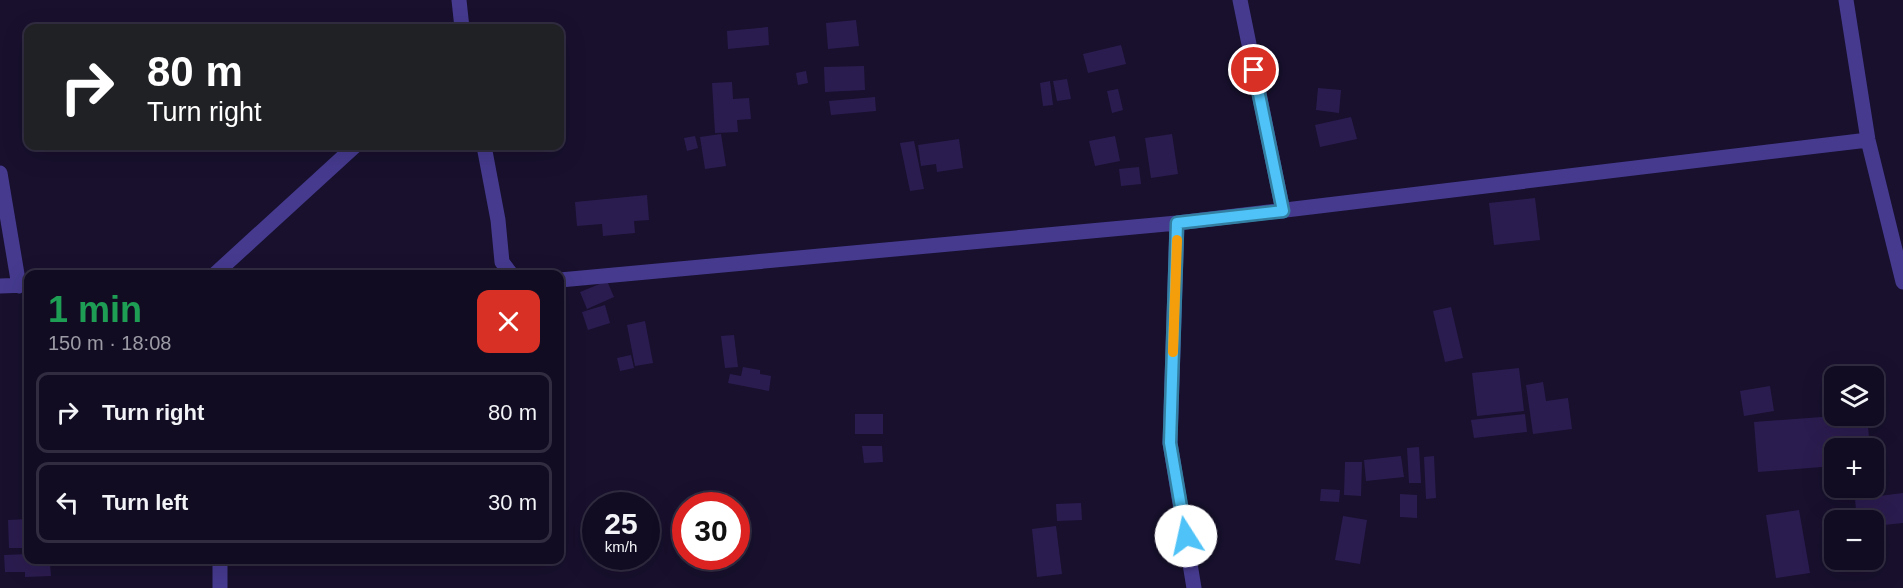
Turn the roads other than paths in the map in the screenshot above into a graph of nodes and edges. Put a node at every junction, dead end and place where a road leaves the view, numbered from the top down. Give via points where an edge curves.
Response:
1 (459, 0) edge
2 (1239, 0) edge
3 (1846, 0) edge
4 (462, 24) edge
5 (1868, 140) junction
6 (350, 150) edge
7 (485, 150) edge
8 (0, 174) edge
9 (1283, 211) junction
10 (1177, 223) junction
11 (219, 270) edge
12 (508, 270) edge
13 (564, 280) edge
14 (1903, 282) edge
15 (24, 285) edge
16 (0, 286) edge
17 (220, 564) edge
18 (220, 588) edge
19 (1194, 588) edge

1 - 4 street
2 - 9 street
3 - 5 street
5 - 9 street
5 - 14 street
6 - 11 street
7 - 12 street via 502,262
8 - 15 street
9 - 10 street
10 - 13 street
10 - 19 street via 1170,443
15 - 16 street
17 - 18 street

